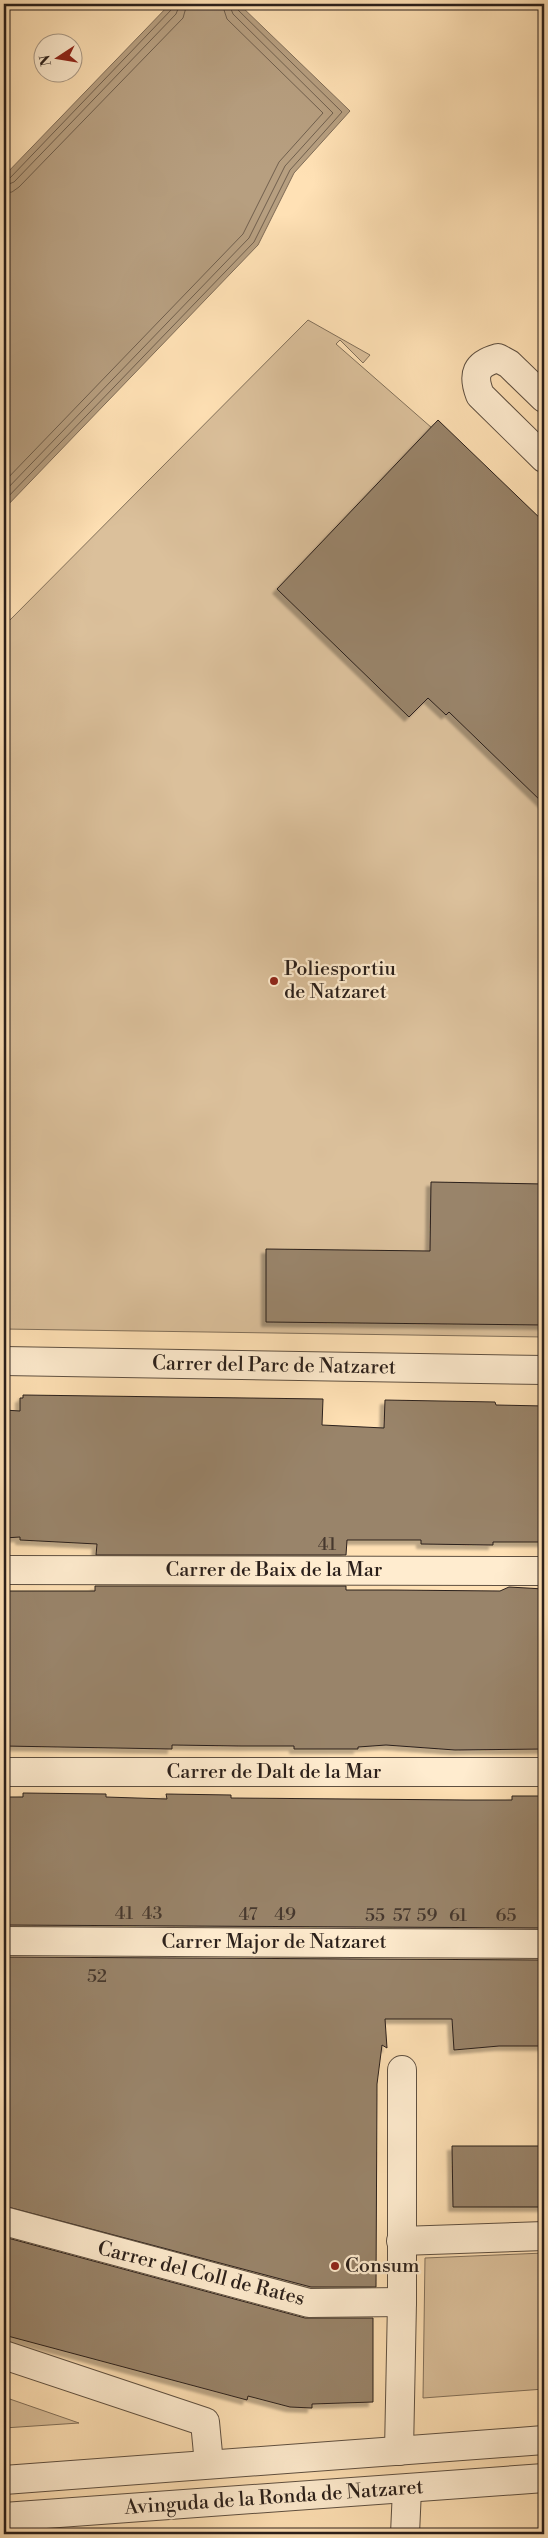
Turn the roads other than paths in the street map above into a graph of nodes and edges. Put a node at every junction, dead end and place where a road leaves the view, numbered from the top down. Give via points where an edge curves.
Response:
1 (544, 398) edge
2 (544, 458) edge
3 (4, 1361) edge
4 (544, 1370) edge
5 (4, 1570) edge
6 (544, 1571) edge
7 (4, 1772) edge
8 (544, 1772) edge
9 (4, 1940) edge
10 (544, 1944) edge
11 (402, 2070) dead end
12 (4, 2221) edge
13 (544, 2236) edge
14 (401, 2241) junction
15 (402, 2302) junction
16 (4, 2355) edge
17 (544, 2440) edge
18 (399, 2451) junction
19 (209, 2464) junction
20 (544, 2478) edge
21 (4, 2480) edge
22 (407, 2488) junction
23 (4, 2517) edge
24 (405, 2534) edge

1 - 2 street via 509,364 498,358 487,361 478,369 475,383 480,395
3 - 4 street, Carrer del Parc de Natzaret
5 - 6 street, Carrer de Baix de la Mar
7 - 8 street, Carrer de Dalt de la Mar
9 - 10 street, Carrer Major de Natzaret
11 - 14 street
12 - 15 street, Carrer del Coll de Rates via 309,2303
13 - 14 street
14 - 15 street
15 - 18 street
16 - 19 street, Avinguda de la Ronda de Natzaret via 205,2422
17 - 18 street, Avinguda de la Ronda de Natzaret
18 - 19 street, Avinguda de la Ronda de Natzaret
19 - 21 street, Avinguda de la Ronda de Natzaret
20 - 22 street, Avinguda de la Ronda de Natzaret
22 - 23 street, Avinguda de la Ronda de Natzaret
22 - 24 street

